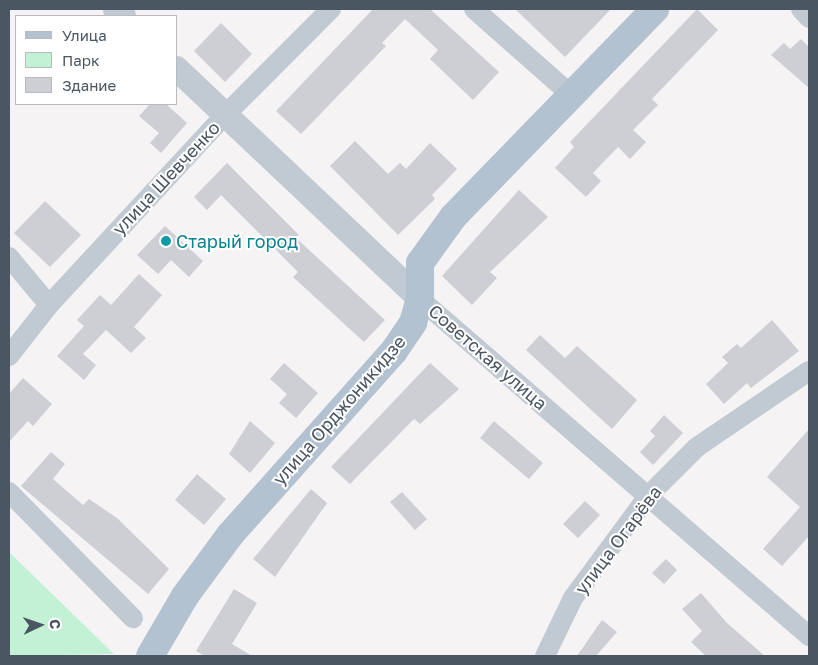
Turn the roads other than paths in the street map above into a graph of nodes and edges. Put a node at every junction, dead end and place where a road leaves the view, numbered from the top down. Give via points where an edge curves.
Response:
1 (331, 9) edge
2 (474, 9) edge
3 (655, 9) edge
4 (801, 9) edge
5 (809, 18) edge
6 (178, 70) edge
7 (570, 94) junction
8 (225, 115) junction
9 (9, 257) edge
10 (420, 299) junction
11 (49, 305) junction
12 (9, 356) edge
13 (809, 372) edge
14 (9, 492) edge
15 (649, 494) junction
16 (133, 618) dead end
17 (809, 636) edge
18 (150, 656) edge
19 (545, 656) edge

1 - 8 street, улица Шевченко
2 - 7 street
3 - 7 main road, улица Орджоникидзе
4 - 5 street
6 - 8 street, Советская улица
7 - 10 main road, улица Орджоникидзе via 453,217 420,263
8 - 10 street, Советская улица
8 - 11 street, улица Шевченко
9 - 11 street
10 - 15 street, Советская улица
10 - 18 main road, улица Орджоникидзе via 413,323 394,351 230,535 185,596
11 - 12 street, улица Шевченко
13 - 15 street, улица Огарёва via 697,447
14 - 16 street
15 - 17 street, Советская улица
15 - 19 street, улица Огарёва via 573,598

